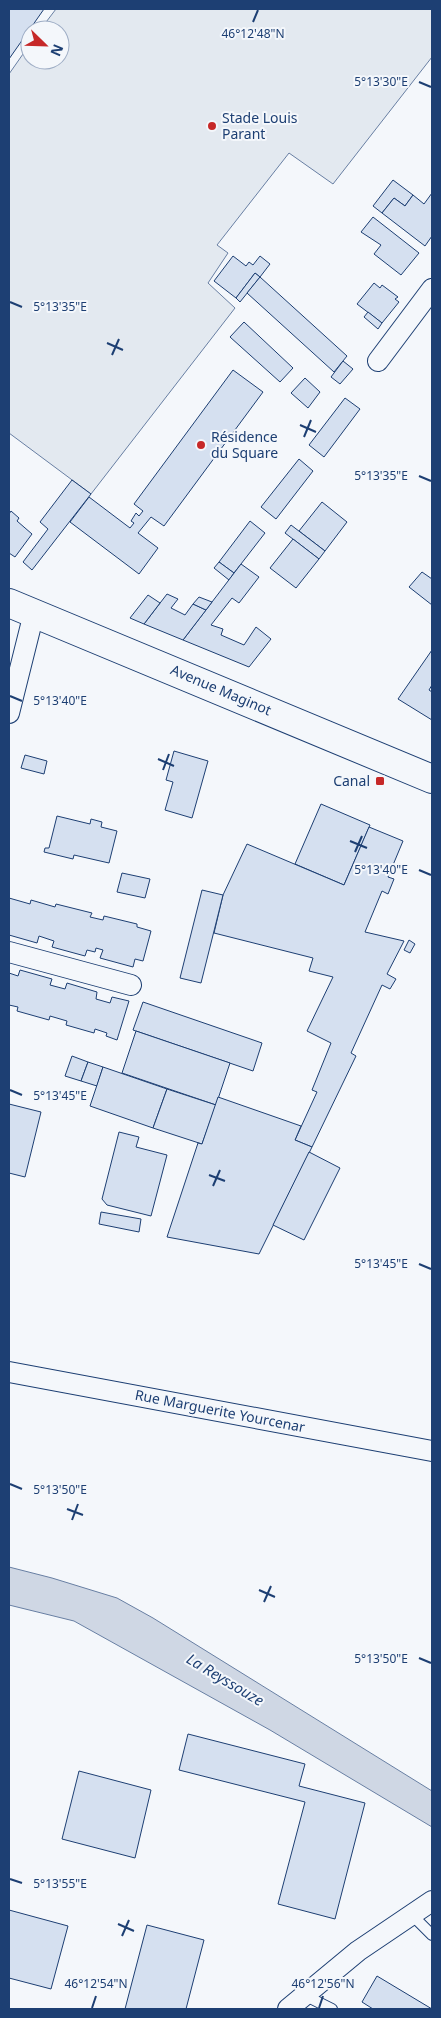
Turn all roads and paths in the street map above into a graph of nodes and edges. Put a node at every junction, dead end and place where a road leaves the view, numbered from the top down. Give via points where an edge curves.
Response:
1 (432, 289) edge
2 (378, 361) dead end
3 (9, 603) edge
4 (34, 613) junction
5 (9, 713) edge
6 (432, 779) edge
7 (9, 952) edge
8 (131, 985) dead end
9 (9, 1372) edge
10 (432, 1450) edge
11 (432, 1901) edge
12 (412, 1915) junction
13 (432, 1935) edge
14 (304, 1996) junction
15 (288, 2009) edge
16 (332, 2009) edge

1 - 2 street
3 - 4 main road, Avenue Maginot
4 - 5 street
4 - 6 main road, Avenue Maginot
7 - 8 street
9 - 10 street, Rue Marguerite Yourcenar
11 - 12 street
12 - 13 lane
12 - 14 street via 358,1951
14 - 15 street
14 - 16 lane

